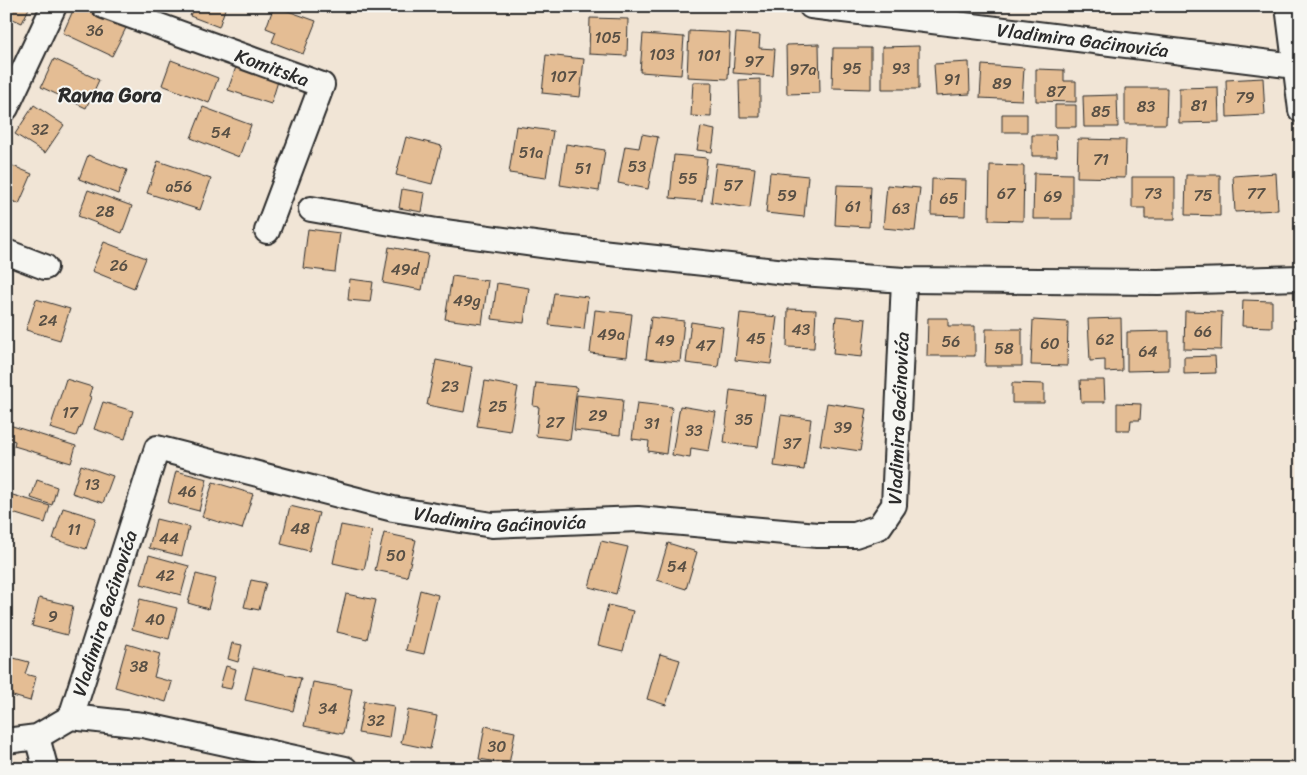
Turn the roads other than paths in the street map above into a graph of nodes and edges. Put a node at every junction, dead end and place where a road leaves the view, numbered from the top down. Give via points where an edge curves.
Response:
1 (54, 6) edge
2 (104, 6) edge
3 (811, 6) edge
4 (1288, 6) edge
5 (1295, 66) junction
6 (6, 108) edge
7 (1301, 110) edge
8 (311, 209) dead end
9 (267, 231) dead end
10 (6, 252) edge
11 (45, 266) dead end
12 (1301, 278) edge
13 (904, 280) junction
14 (71, 716) junction
15 (37, 737) junction
16 (6, 741) edge
17 (246, 758) edge
18 (43, 769) edge
19 (345, 769) edge

1 - 6 street
2 - 9 street, Komitska via 322,85
3 - 5 street, Vladimira Gaćinovića
4 - 5 street
5 - 7 street
8 - 13 street via 437,231 564,248 786,272
10 - 11 street
12 - 13 street via 1158,282
13 - 14 street, Vladimira Gaćinovića via 894,505 879,527 845,535 638,519 492,525 393,509 157,448
14 - 15 street, Vladimira Gaćinovića
14 - 17 street, Vladimira Gaćinovića via 143,725
15 - 16 street, Vladimira Gaćinovića
15 - 18 street
17 - 19 street, Vladimira Gaćinovića

